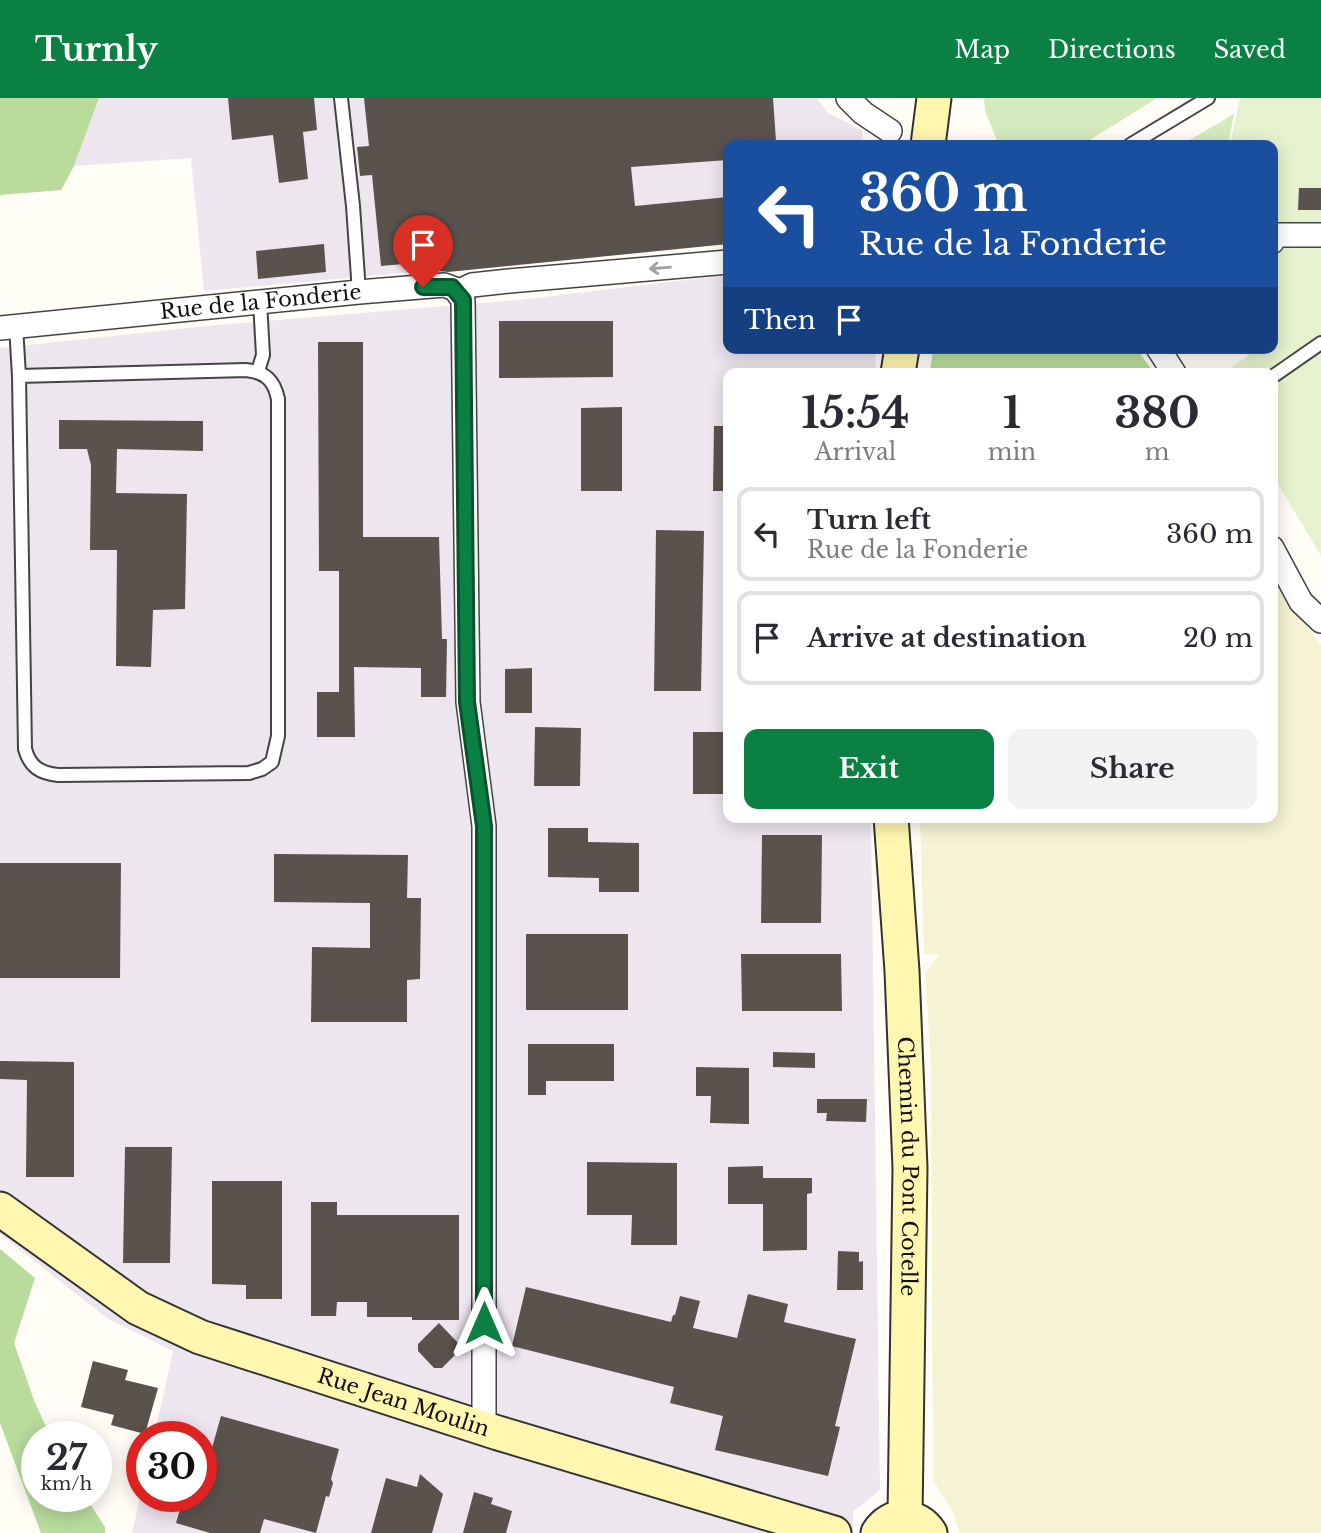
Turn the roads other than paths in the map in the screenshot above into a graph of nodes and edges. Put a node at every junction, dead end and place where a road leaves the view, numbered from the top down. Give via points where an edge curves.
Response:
1 (341, 98) edge
2 (848, 98) edge
3 (934, 98) edge
4 (1208, 98) edge
5 (890, 131) dead end
6 (929, 140) edge
7 (1138, 140) edge
8 (1278, 235) edge
9 (1321, 235) edge
10 (723, 262) edge
11 (359, 292) junction
12 (458, 292) junction
13 (260, 302) junction
14 (8, 327) edge
15 (1321, 343) edge
16 (258, 371) junction
17 (1278, 373) edge
18 (19, 376) junction
19 (1278, 559) edge
20 (1321, 621) edge
21 (891, 823) edge
22 (0, 1209) edge
23 (484, 1429) junction
24 (904, 1528) edge
25 (834, 1533) edge

1 - 11 lane
2 - 5 street
3 - 6 street
4 - 7 lane
8 - 9 street
10 -> 12 street, Rue de la Fonderie via 472,285
11 - 12 street, Rue de la Fonderie via 444,285
11 - 13 street, Rue de la Fonderie
12 - 23 street via 463,300 467,702 484,826
13 - 14 street, Rue de la Fonderie
13 - 16 lane via 263,355
14 - 18 lane
15 - 17 lane
16 - 18 lane
16 - 18 lane via 272,381 278,399 278,736 272,762 249,773 58,775 35,768 28,758
19 - 20 street via 1301,603
21 - 24 street, Chemin du Pont Cotelle via 909,1168
22 - 23 street, Rue Jean Moulin via 138,1308 200,1338
23 - 25 street, Rue Jean Moulin

